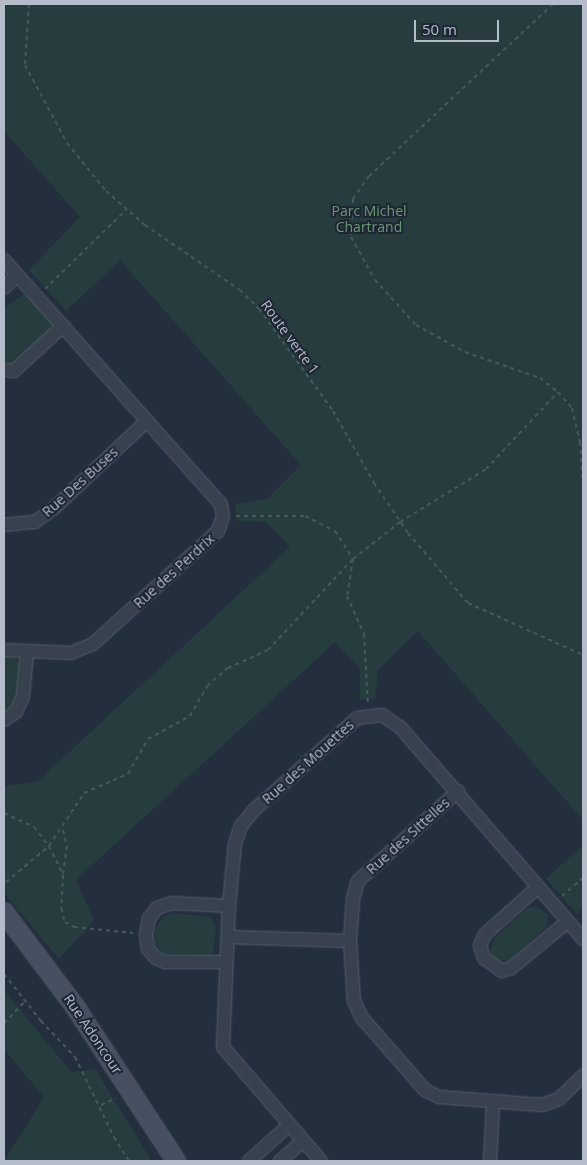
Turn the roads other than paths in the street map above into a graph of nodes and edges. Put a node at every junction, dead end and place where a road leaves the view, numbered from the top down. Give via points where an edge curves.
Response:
1 (4, 260) edge
2 (17, 275) junction
3 (4, 288) edge
4 (62, 326) junction
5 (4, 370) edge
6 (147, 420) junction
7 (4, 525) edge
8 (4, 650) edge
9 (27, 652) junction
10 (4, 720) edge
11 (458, 791) junction
12 (538, 887) junction
13 (229, 906) junction
14 (4, 912) edge
15 (567, 922) junction
16 (228, 937) junction
17 (583, 939) edge
18 (350, 941) junction
19 (226, 962) junction
20 (583, 1076) edge
21 (493, 1103) junction
22 (288, 1126) junction
23 (303, 1142) junction
24 (176, 1161) edge
25 (249, 1161) edge
26 (280, 1161) edge
27 (321, 1161) edge
28 (490, 1161) edge

1 - 2 street
2 - 3 street
2 - 4 street
4 - 5 street via 14,371
4 - 6 street
6 - 7 street, Rue Des Buses via 54,508 34,522
6 - 9 street, Rue des Perdrix via 222,504 223,516 218,530 92,644 71,653
8 - 9 street, Rue des Perdrix
9 - 10 street via 23,696 16,712
11 - 12 street, Rue des Mouettes
11 - 13 street, Rue des Mouettes via 401,728 382,715 357,718 253,811 241,826 235,844
11 - 18 street, Rue des Sittelles via 358,881 353,898
12 - 15 street, Rue des Mouettes
12 - 15 street via 485,934 480,946 484,958 502,971 511,968
13 - 16 street, Rue des Mouettes
13 - 19 street via 172,903 157,908 149,918 146,935 148,949 165,962
14 - 24 street, Rue Adoncour via 76,1008
15 - 17 street, Rue des Mouettes
16 - 18 street
16 - 19 street, Rue des Mouettes
18 - 21 street, Rue des Sittelles via 354,1002 368,1026 425,1090 439,1097
19 - 22 street, Rue des Mouettes via 223,1047
20 - 21 street, Rue des Sittelles via 559,1099 542,1105
21 - 28 street
22 - 23 street, Rue des Mouettes
22 - 25 street
23 - 26 street
23 - 27 street, Rue des Mouettes

